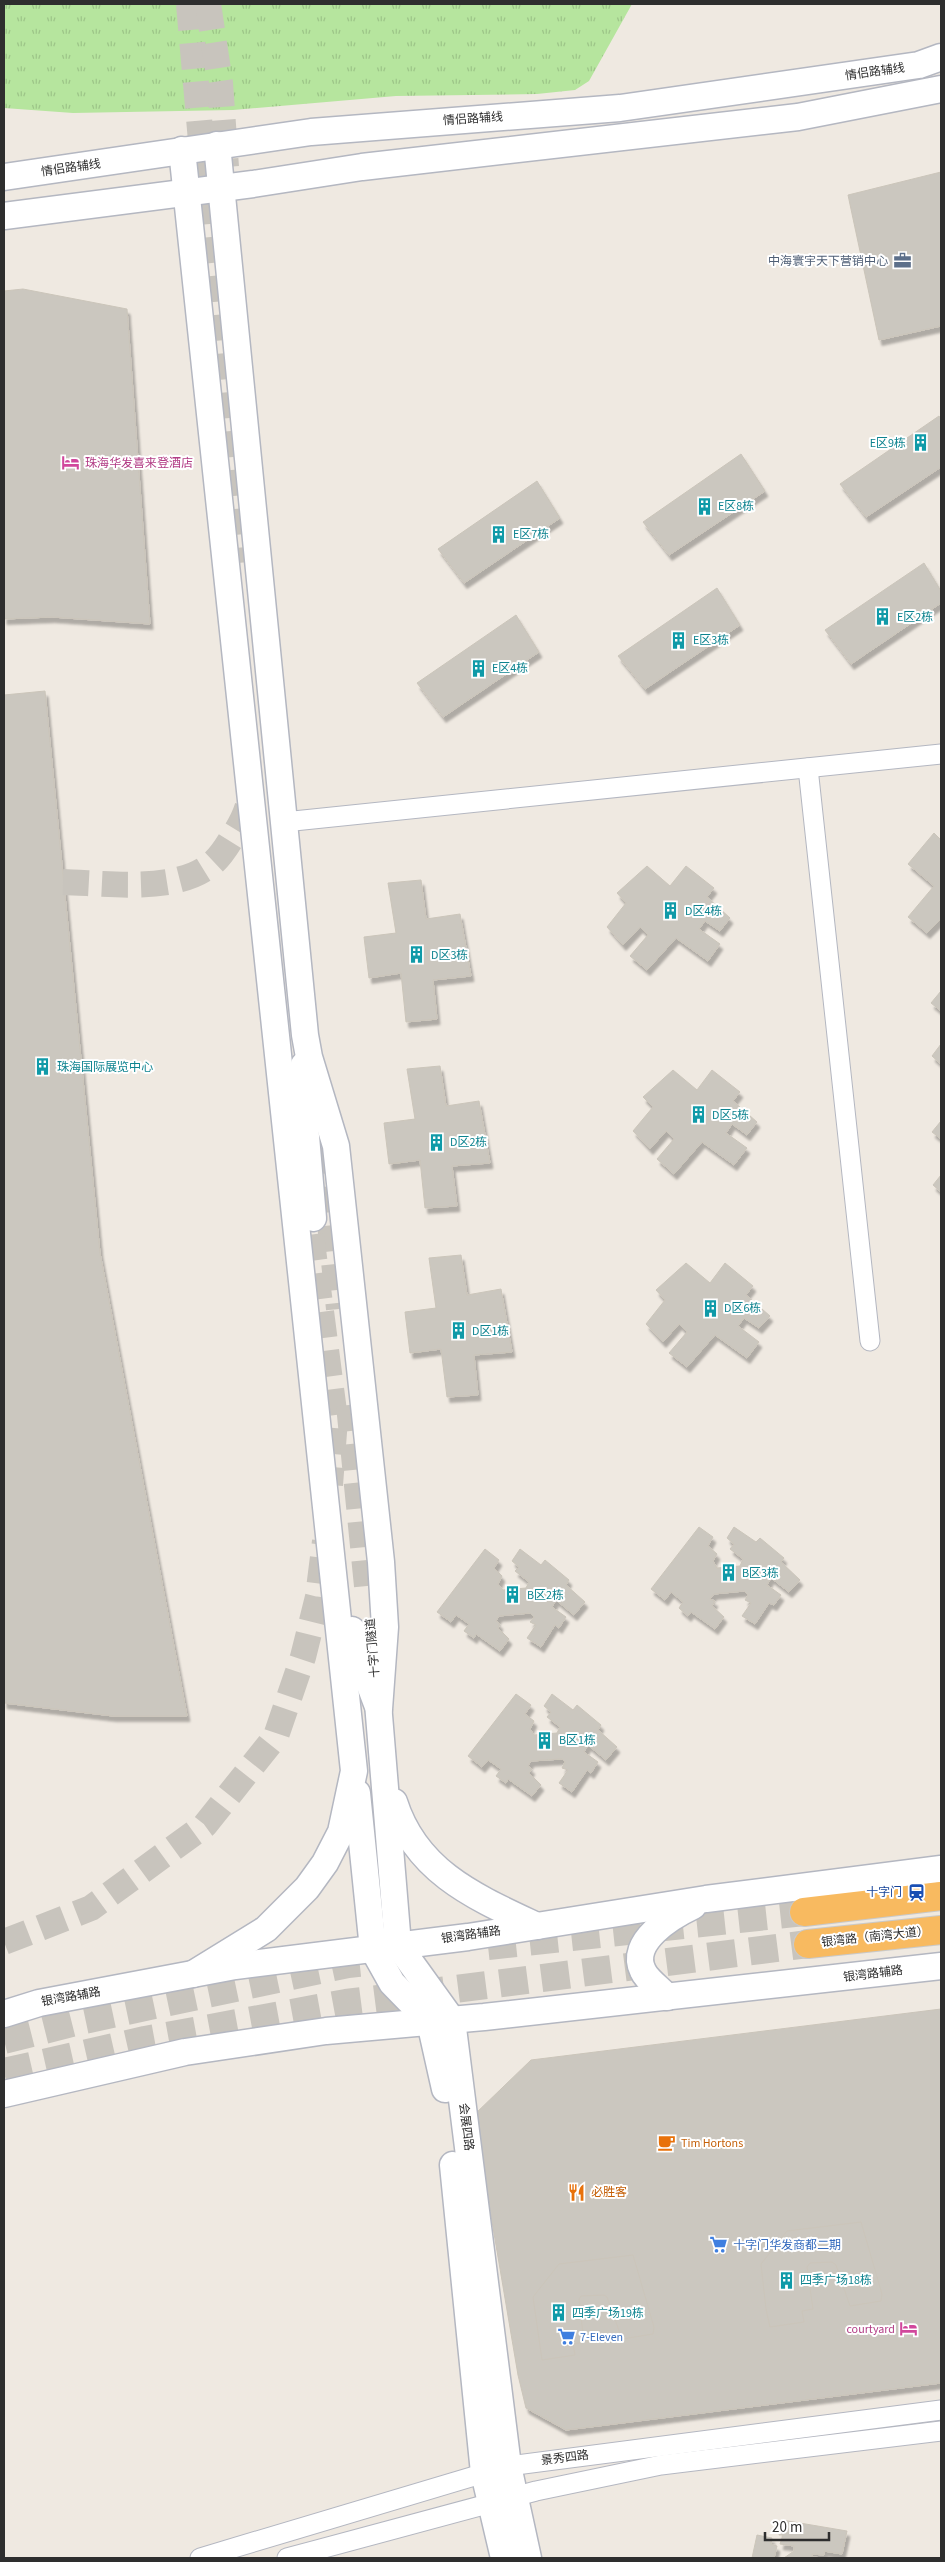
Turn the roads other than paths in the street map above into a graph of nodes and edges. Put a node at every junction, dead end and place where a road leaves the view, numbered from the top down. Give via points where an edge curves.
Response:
1 (941, 56) edge
2 (941, 89) edge
3 (217, 145) junction
4 (182, 150) junction
5 (4, 178) edge
6 (221, 188) junction
7 (186, 193) junction
8 (4, 216) edge
9 (941, 754) edge
10 (808, 768) junction
11 (284, 822) junction
12 (305, 1035) junction
13 (870, 1341) dead end
14 (367, 1586) tunnel mouth
15 (379, 1709) junction
16 (354, 1771) junction
17 (386, 1778) junction
18 (941, 1869) edge
19 (941, 1896) edge
20 (706, 1899) junction
21 (804, 1912) tunnel mouth
22 (537, 1926) junction
23 (941, 1930) edge
24 (808, 1944) tunnel mouth
25 (398, 1945) junction
26 (373, 1949) junction
27 (941, 1966) edge
28 (193, 1974) junction
29 (667, 1997) junction
30 (4, 2014) edge
31 (441, 2021) junction
32 (4, 2094) edge
33 (941, 2410) edge
34 (941, 2431) edge
35 (496, 2469) junction
36 (503, 2500) junction
37 (200, 2558) edge
38 (287, 2558) edge
39 (504, 2558) edge
40 (528, 2558) edge

1 - 3 main road, 情侣路辅线 via 919,65 628,107 311,132
2 - 6 main road via 798,117 362,166
3 - 4 main road, 情侣路辅线
3 - 6 main road
4 - 5 main road, 情侣路辅线
4 - 7 main road
6 - 7 main road
6 - 11 main road
7 - 8 main road
7 - 16 main road
9 - 10 street
10 - 11 street
10 - 13 street
11 - 12 main road
12 - 15 main road via 303,1101 347,1610 360,1659
12 - 15 main road via 336,1146 384,1595
14 - 15 main road, 十字门隧道
15 - 17 main road
16 - 26 main road
16 - 28 main road via 341,1832 307,1888 266,1930
17 - 22 main road via 400,1821 419,1852 435,1868 489,1904
17 - 25 main road
18 - 20 main road, 银湾路辅路
19 - 21 highway
20 - 22 main road, 银湾路辅路
20 - 29 main road via 673,1916 652,1934 640,1954 643,1971
22 - 25 main road, 银湾路辅路
23 - 24 highway, 银湾路（南湾大道）
25 - 26 main road, 银湾路辅路
25 - 31 main road, 会展四路
26 - 28 main road, 银湾路辅路
26 - 31 main road via 392,1983
27 - 29 main road, 银湾路辅路
28 - 30 main road, 银湾路辅路 via 39,2003
29 - 31 main road, 银湾路辅路
31 - 32 main road, 银湾路辅路 via 326,2031 185,2052
31 - 35 main road, 会展四路 via 444,2075
33 - 35 street, 景秀四路
34 - 36 street, 景秀四路 via 661,2464
35 - 36 main road, 会展四路
35 - 37 street, 景秀四路
36 - 38 street, 景秀四路
36 - 39 main road, 会展四路
36 - 40 main road, 会展四路

